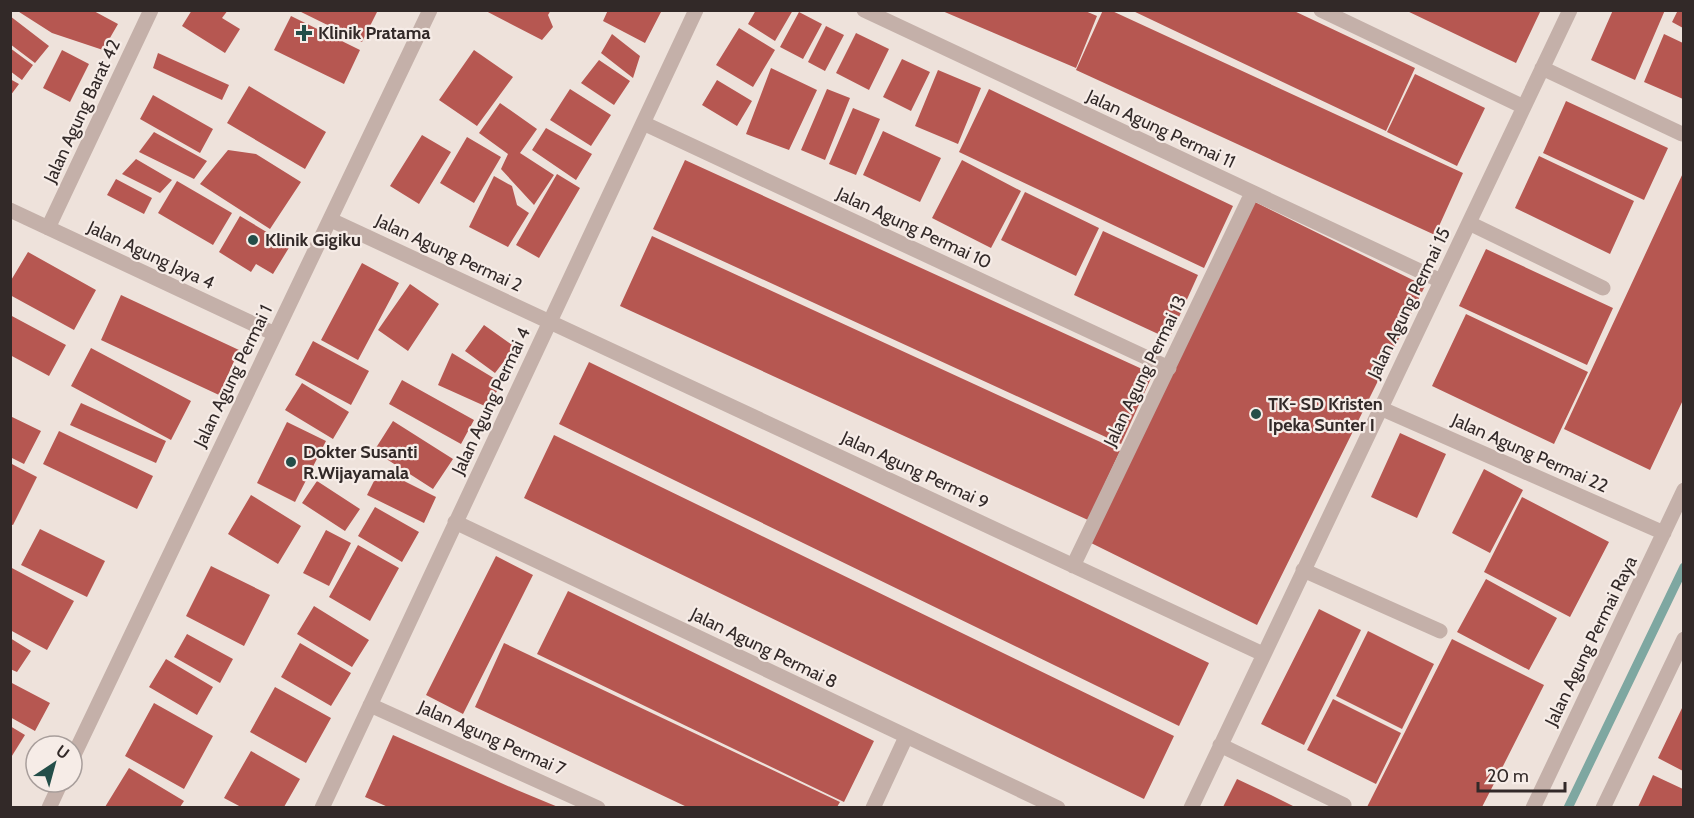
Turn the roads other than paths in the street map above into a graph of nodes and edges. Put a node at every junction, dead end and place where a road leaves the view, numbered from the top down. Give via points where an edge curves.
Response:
1 (151, 10) edge
2 (430, 10) edge
3 (696, 10) edge
4 (864, 10) edge
5 (1321, 10) edge
6 (1570, 10) edge
7 (1542, 68) junction
8 (1524, 107) junction
9 (643, 123) junction
10 (1682, 134) edge
11 (1252, 193) junction
12 (10, 210) edge
13 (331, 220) junction
14 (1469, 223) junction
15 (48, 228) junction
16 (1441, 281) junction
17 (1603, 288) dead end
18 (550, 321) junction
19 (275, 334) junction
20 (1169, 368) junction
21 (1380, 408) junction
22 (1683, 490) edge
23 (455, 522) junction
24 (1664, 533) junction
25 (1073, 566) junction
26 (1303, 570) junction
27 (1440, 631) dead end
28 (1683, 639) edge
29 (1263, 654) junction
30 (370, 705) junction
31 (84, 734) edge
32 (906, 737) junction
33 (1220, 745) junction
34 (1344, 805) dead end
35 (322, 807) edge
36 (598, 807) edge
37 (873, 807) edge
38 (1058, 807) edge
39 (1191, 807) edge
40 (1533, 807) edge
41 (1603, 807) edge

1 - 15 street, Jalan Agung Barat 42
2 - 13 street, Jalan Agung Permai 1
3 - 9 street, Jalan Agung Permai 4
4 - 11 street, Jalan Agung Permai 11
5 - 8 street
6 - 7 street, Jalan Agung Permai 15
7 - 8 street, Jalan Agung Permai 15
7 - 10 street
8 - 14 street, Jalan Agung Permai 15
9 - 18 street, Jalan Agung Permai 4
9 - 20 street, Jalan Agung Permai 10
11 - 16 street, Jalan Agung Permai 11
11 - 20 street, Jalan Agung Permai 13
12 - 15 street, Jalan Agung Jaya 4
13 - 18 street, Jalan Agung Permai 2
13 - 19 street, Jalan Agung Permai 1
14 - 16 street, Jalan Agung Permai 15
14 - 17 street
15 - 19 street, Jalan Agung Jaya 4
16 - 21 street, Jalan Agung Permai 15
18 - 23 street, Jalan Agung Permai 4
18 - 25 street, Jalan Agung Permai 9
19 - 31 street, Jalan Agung Permai 1
20 - 25 street, Jalan Agung Permai 13
21 - 24 street, Jalan Agung Permai 22
21 - 26 street, Jalan Agung Permai 15
22 - 24 street, Jalan Agung Permai Raya
23 - 30 street, Jalan Agung Permai 4
23 - 32 street, Jalan Agung Permai 8
24 - 40 street, Jalan Agung Permai Raya
25 - 29 street, Jalan Agung Permai 9
26 - 27 street
26 - 29 street, Jalan Agung Permai 15
28 - 41 street
29 - 33 street, Jalan Agung Permai 15
30 - 35 street, Jalan Agung Permai 4
30 - 36 street, Jalan Agung Permai 7
32 - 37 street
32 - 38 street, Jalan Agung Permai 8
33 - 34 street
33 - 39 street, Jalan Agung Permai 15

